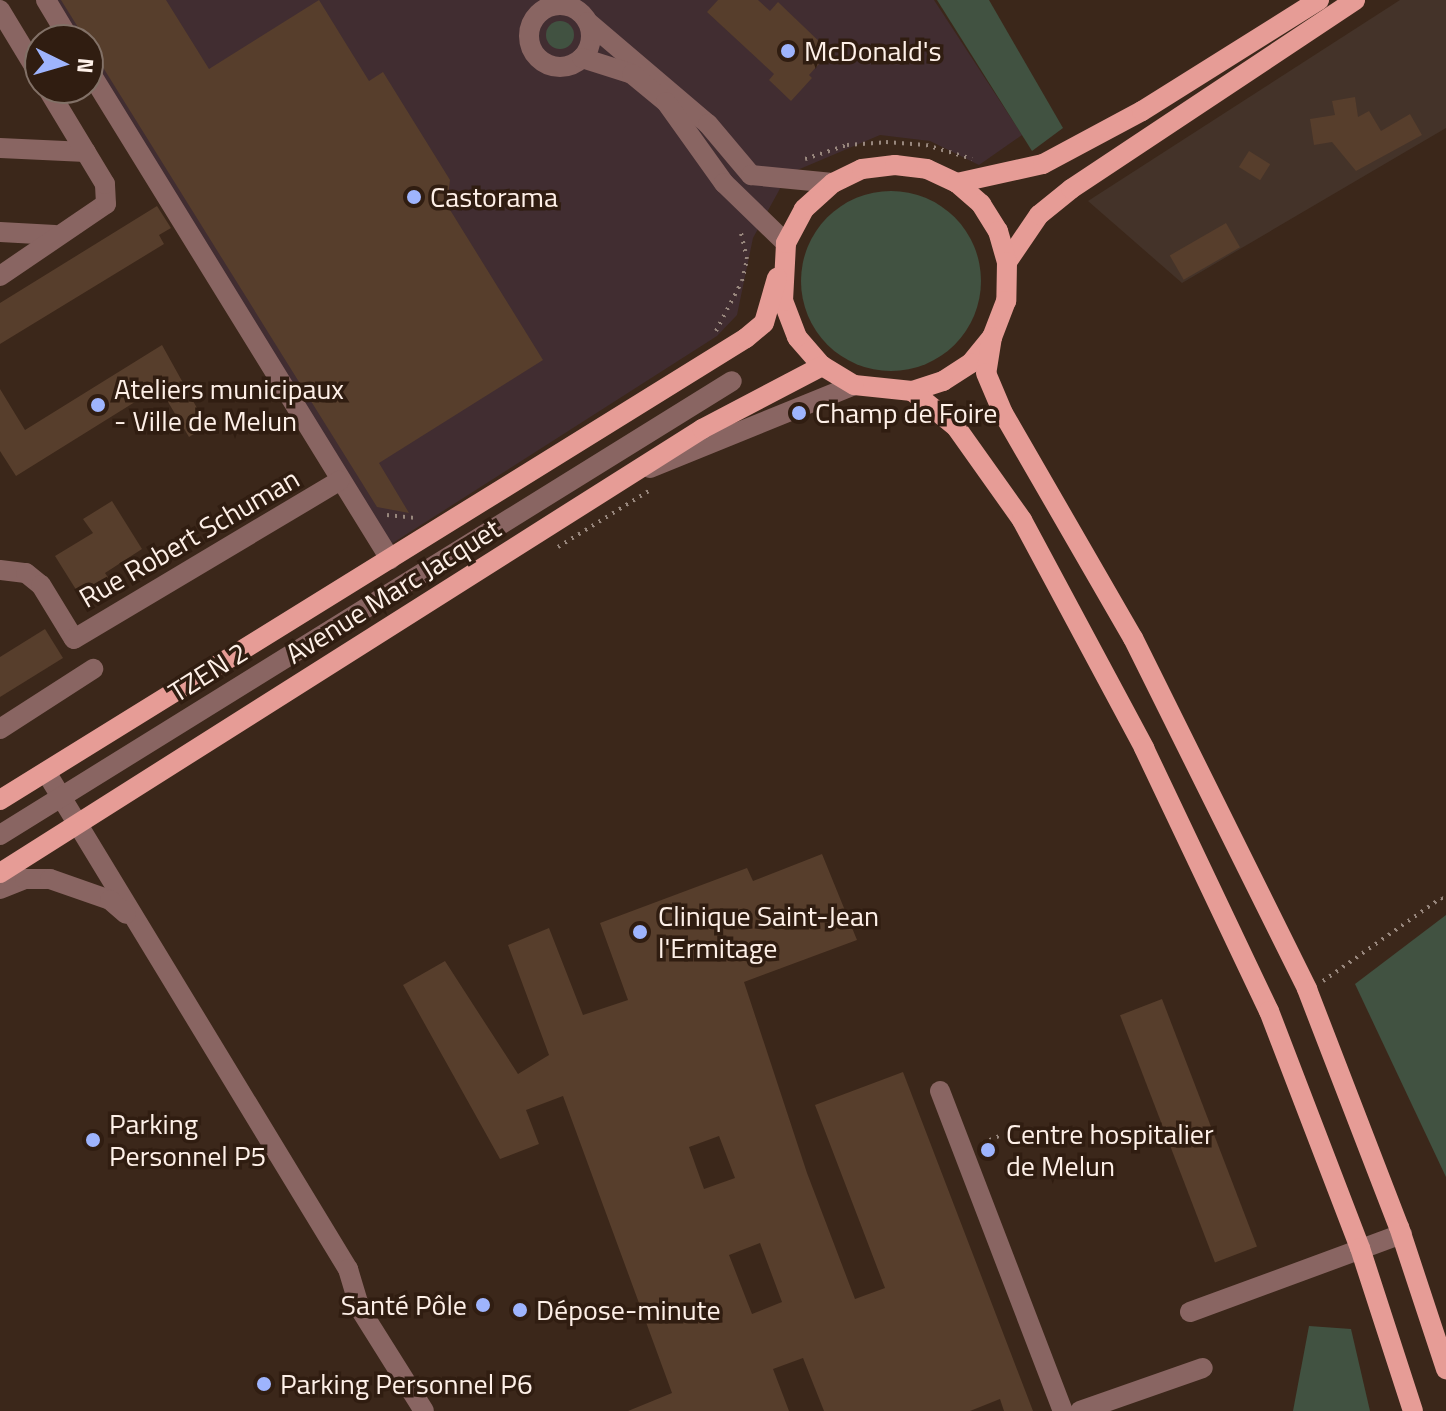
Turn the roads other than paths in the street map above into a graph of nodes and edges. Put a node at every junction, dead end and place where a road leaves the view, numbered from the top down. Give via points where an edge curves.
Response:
1 (46, 0) edge
2 (523, 0) edge
3 (1319, 0) edge
4 (1355, 0) edge
5 (558, 2) edge
6 (0, 10) edge
7 (533, 20) junction
8 (588, 22) junction
9 (60, 24) edge
10 (24, 50) edge
11 (582, 58) junction
12 (104, 95) edge
13 (57, 104) edge
14 (0, 148) edge
15 (86, 152) junction
16 (833, 183) junction
17 (957, 183) junction
18 (0, 232) edge
19 (55, 235) junction
20 (784, 253) junction
21 (1007, 262) junction
22 (0, 276) edge
23 (992, 337) junction
24 (822, 366) junction
25 (732, 381) dead end
26 (854, 385) junction
27 (912, 391) junction
28 (635, 473) junction
29 (339, 481) junction
30 (390, 559) junction
31 (1, 571) edge
32 (93, 669) dead end
33 (0, 729) edge
34 (46, 772) junction
35 (0, 800) edge
36 (78, 824) junction
37 (0, 835) edge
38 (0, 873) edge
39 (0, 889) edge
40 (135, 922) junction
41 (940, 1091) dead end
42 (1402, 1234) junction
43 (1360, 1248) junction
44 (1190, 1312) dead end
45 (1203, 1368) dead end
46 (1446, 1369) edge
47 (424, 1411) edge
48 (1063, 1411) edge
49 (1080, 1411) edge
50 (1413, 1411) edge

1 - 9 street
2 - 7 street
3 - 17 main road via 1120,123 1043,164
4 - 21 main road via 1133,145 1039,215
5 - 7 street
5 - 8 street via 577,9
6 - 10 street
7 - 11 street via 531,47 544,63 564,67
8 - 11 street via 591,41
8 - 16 street via 708,124 751,175
11 - 20 street via 632,74 666,102 704,158
12 - 29 street
13 - 15 street
14 - 15 street
15 - 19 street via 105,184 106,204
16 - 17 main road via 862,169 895,165 927,169
16 - 20 main road via 804,209
17 - 21 main road via 981,204 998,231
18 - 19 street
19 - 22 street
20 - 24 main road via 788,313 797,337
20 - 30 main road, Avenue Marc Jacquet via 764,323 746,338
21 - 23 main road via 1006,301
23 - 27 main road via 971,363 943,381
23 - 42 main road via 986,373 1003,413 1133,638 1307,989
24 - 26 main road
24 - 28 main road, Avenue Marc Jacquet via 754,397
25 - 37 street, TZEN 2
26 - 27 main road
26 - 28 street
27 - 43 main road via 956,427 1014,508 1144,748 1269,1011
28 - 36 main road, Avenue Marc Jacquet
29 - 30 street
29 - 31 street, Rue Robert Schuman via 74,639 41,585 26,573
30 - 34 main road, Avenue Marc Jacquet
32 - 33 street
34 - 35 main road, Avenue Marc Jacquet
34 - 36 street
36 - 38 main road, Avenue Marc Jacquet
36 - 40 street
39 - 40 street via 25,879 50,879 110,900
40 - 47 street via 348,1269 360,1309
41 - 48 street
42 - 43 street
42 - 46 main road
43 - 44 street
43 - 50 main road
45 - 49 street

